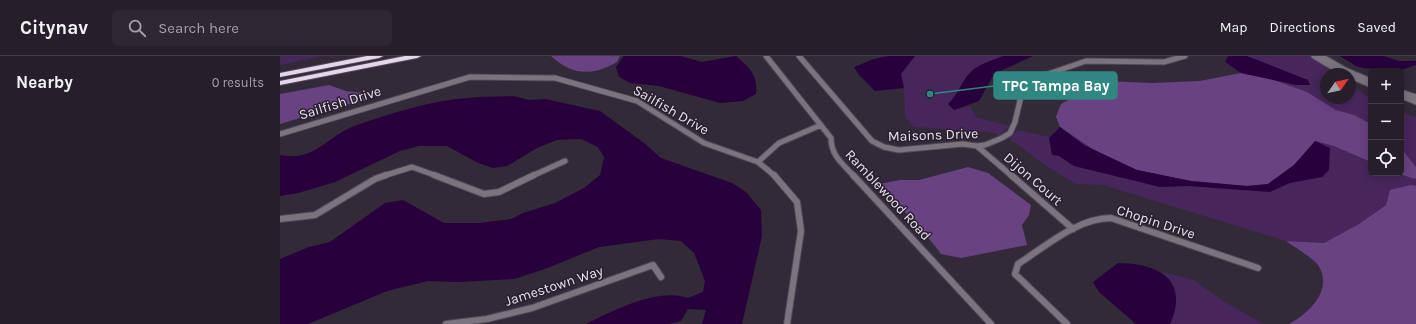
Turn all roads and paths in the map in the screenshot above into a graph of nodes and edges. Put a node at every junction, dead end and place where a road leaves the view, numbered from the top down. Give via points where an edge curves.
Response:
1 (379, 56) edge
2 (418, 56) edge
3 (766, 56) edge
4 (806, 56) edge
5 (1185, 56) edge
6 (1314, 56) edge
7 (1321, 56) edge
8 (799, 57) edge
9 (1334, 68) edge
10 (280, 75) edge
11 (1356, 79) edge
12 (1368, 80) edge
13 (280, 83) edge
14 (1368, 84) edge
15 (1404, 93) edge
16 (1404, 97) edge
17 (1416, 98) edge
18 (1416, 102) edge
19 (821, 124) junction
20 (280, 134) edge
21 (978, 147) junction
22 (565, 161) dead end
23 (758, 162) junction
24 (280, 219) edge
25 (1073, 229) junction
26 (1258, 268) dead end
27 (661, 277) dead end
28 (446, 324) edge
29 (787, 324) edge
30 (991, 324) edge
31 (1067, 324) edge

1 - 10 highway
2 - 13 highway
3 - 19 street, Ramblewood Road
4 - 8 street
5 - 21 street, Maisons Drive via 1164,62 1122,59 1087,61 1037,79 1026,85 1021,93 1013,128 1005,136
6 - 9 street
7 - 12 street
8 - 21 street, Maisons Drive via 872,141 881,148 893,150 964,144
11 - 14 street
15 - 17 street
16 - 18 street
19 - 23 street via 775,144
19 - 30 street, Ramblewood Road via 831,138 834,156
20 - 23 street, Sailfish Drive via 470,77 555,78 637,101 704,143
21 - 25 street, Dijon Court
22 - 24 street via 499,192 484,194 412,167 375,179 315,215
23 - 29 street, Sailfish Drive via 770,171 797,202 801,231
25 - 26 street, Chopin Drive via 1098,218 1111,218
25 - 31 street, Chopin Drive via 1018,264 1015,274
27 - 28 street, Jamestown Way via 653,265 532,308 487,319

